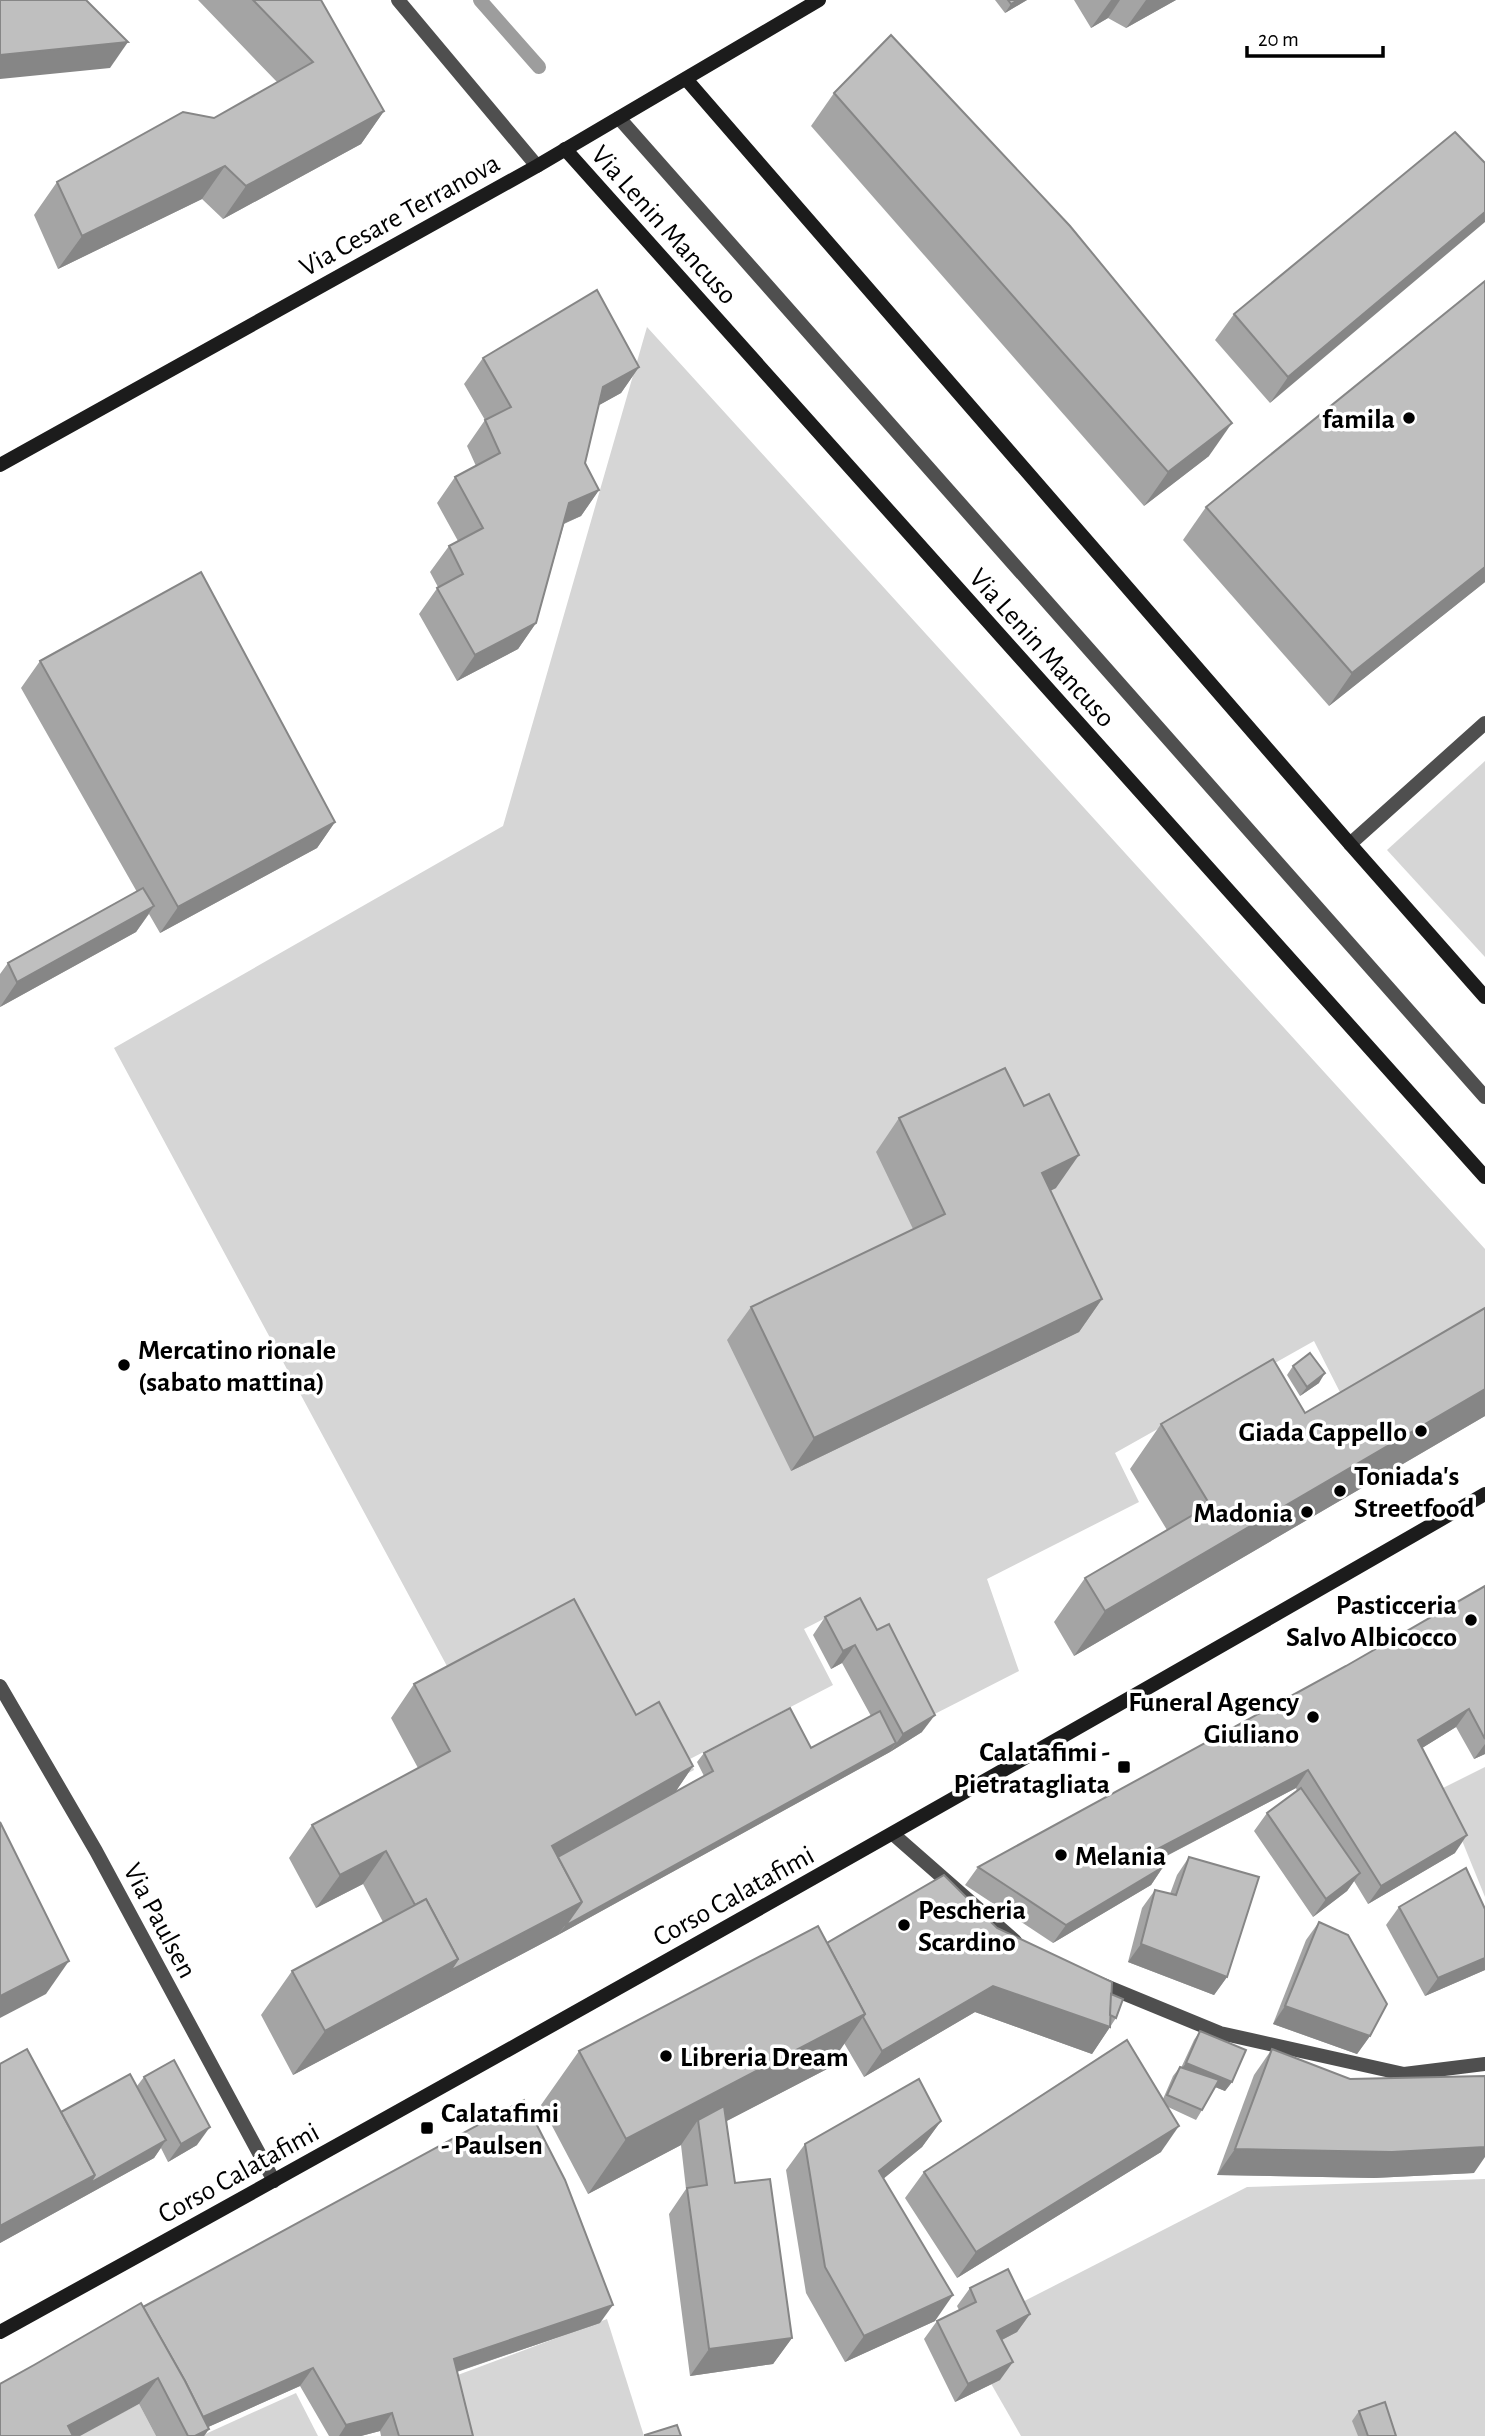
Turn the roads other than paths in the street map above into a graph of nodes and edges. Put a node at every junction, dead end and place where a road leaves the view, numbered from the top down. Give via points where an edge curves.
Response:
1 (398, 0) edge
2 (819, 0) edge
3 (686, 79) junction
4 (619, 118) junction
5 (565, 149) junction
6 (537, 166) junction
7 (0, 465) edge
8 (1485, 723) edge
9 (1350, 844) junction
10 (1485, 997) edge
11 (1485, 1097) edge
12 (1485, 1177) edge
13 (1485, 1494) edge
14 (0, 1686) edge
15 (893, 1834) junction
16 (1025, 1946) edge
17 (1084, 1976) edge
18 (1485, 2064) edge
19 (274, 2181) junction
20 (0, 2332) edge

1 - 6 street
2 - 3 street, Via Cesare Terranova
3 - 4 street, Via Cesare Terranova
3 - 9 street
4 - 5 street, Via Cesare Terranova
4 - 11 street, Via Lenin Mancuso
5 - 6 street, Via Cesare Terranova
5 - 12 street, Via Lenin Mancuso
6 - 7 street, Via Cesare Terranova
8 - 9 street
9 - 10 street
13 - 15 street, Corso Calatafimi
14 - 19 street, Via Paulsen via 96,1851
15 - 16 street
15 - 19 street, Corso Calatafimi
17 - 18 street via 1220,2033 1404,2074
19 - 20 street, Corso Calatafimi

